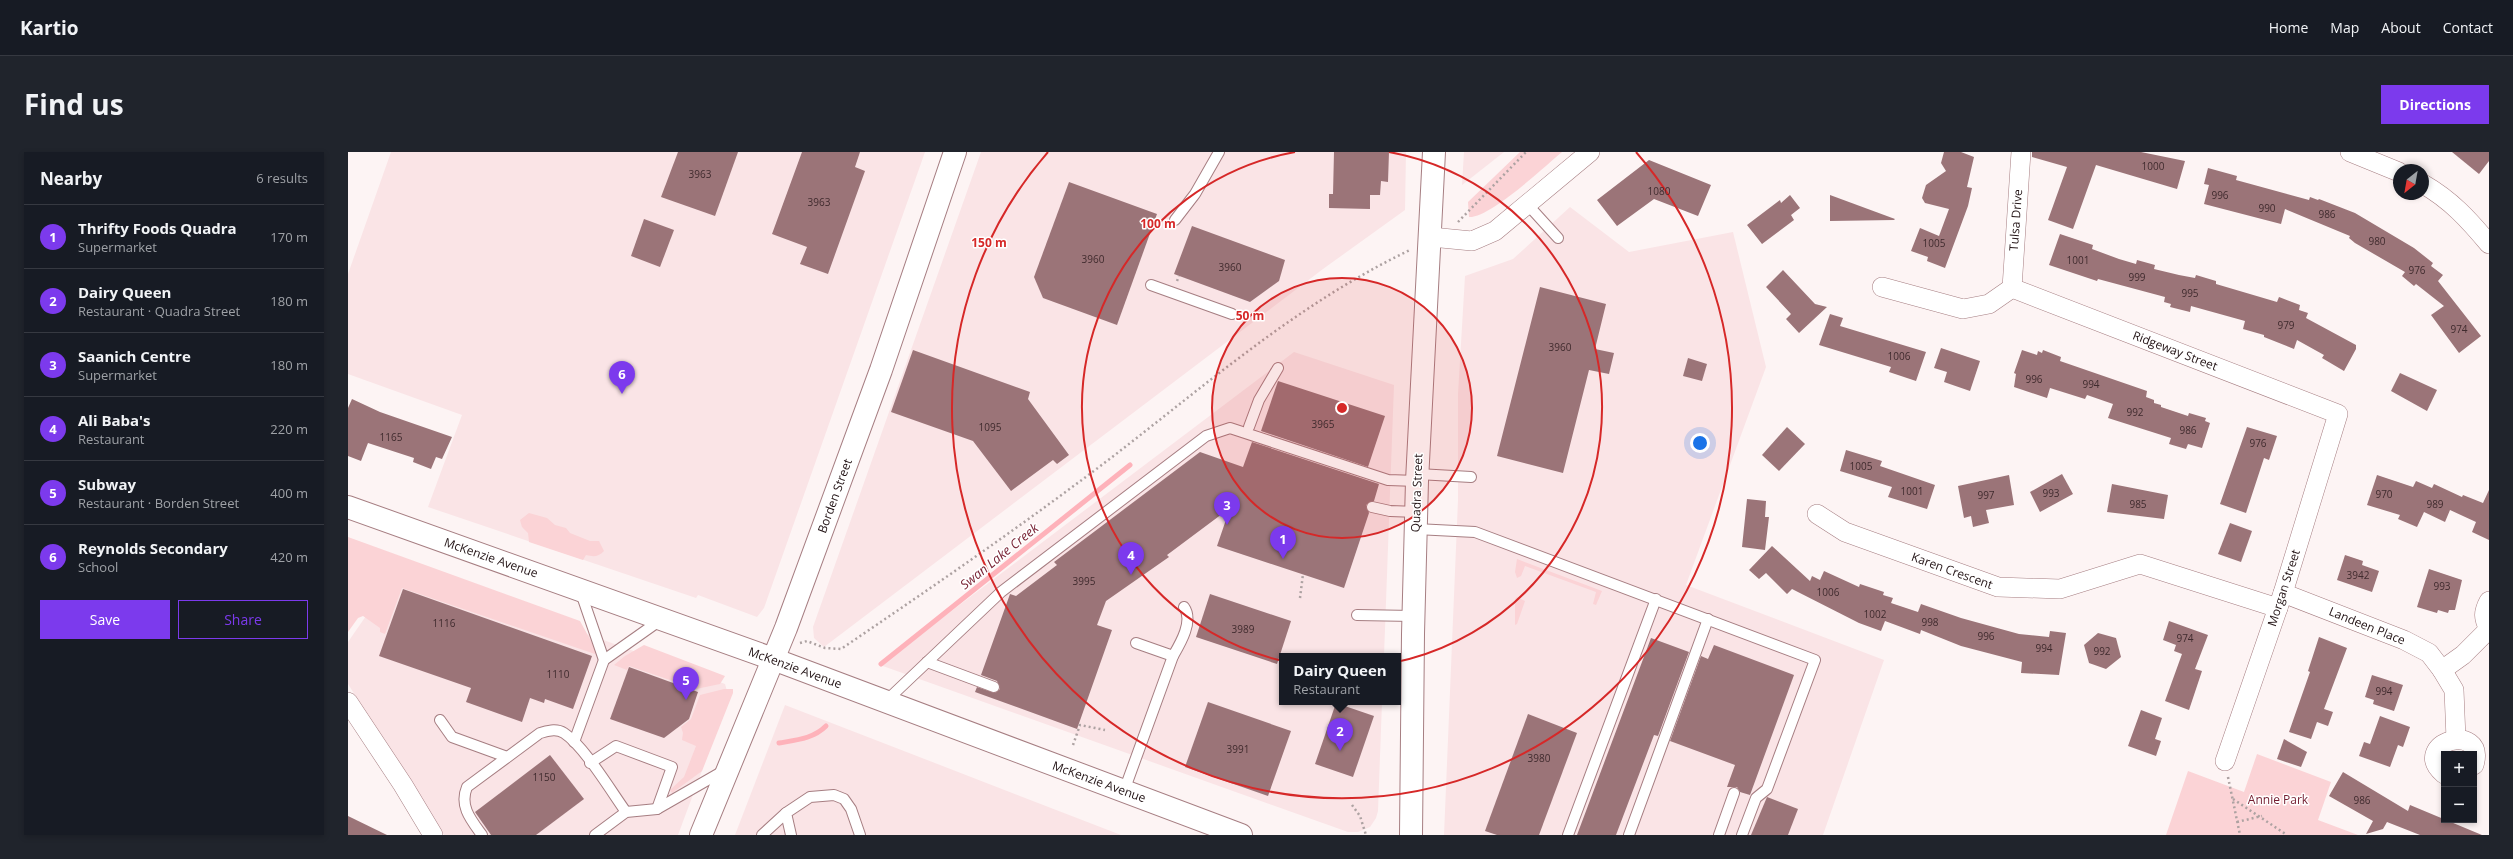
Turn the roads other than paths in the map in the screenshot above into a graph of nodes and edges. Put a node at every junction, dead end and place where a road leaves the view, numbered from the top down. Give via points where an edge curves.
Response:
1 (955, 152) edge
2 (1219, 152) edge
3 (1434, 152) edge
4 (1590, 152) edge
5 (2021, 152) edge
6 (2350, 152) edge
7 (2393, 170) edge
8 (2429, 187) edge
9 (1528, 205) junction
10 (1175, 220) dead end
11 (1558, 238) dead end
12 (1423, 242) junction
13 (2489, 244) edge
14 (1151, 285) dead end
15 (1882, 287) dead end
16 (2012, 288) junction
17 (1232, 314) dead end
18 (1278, 368) dead end
19 (2338, 414) joint
20 (1248, 427) dead end
21 (1472, 476) dead end
22 (1418, 478) junction
23 (348, 507) edge
24 (1372, 507) dead end
25 (1817, 514) dead end
26 (1416, 520) junction
27 (579, 589) junction
28 (1656, 599) junction
29 (2280, 601) junction
30 (2489, 601) edge
31 (1184, 607) dead end
32 (1357, 615) dead end
33 (1413, 616) junction
34 (662, 619) junction
35 (1708, 619) junction
36 (2489, 629) edge
37 (1136, 643) dead end
38 (1172, 656) junction
39 (773, 659) junction
40 (604, 660) junction
41 (924, 664) junction
42 (2442, 670) junction
43 (994, 687) dead end
44 (348, 702) edge
45 (885, 702) junction
46 (440, 720) dead end
47 (2456, 739) junction
48 (574, 742) junction
49 (2473, 751) edge
50 (507, 757) junction
51 (2225, 761) road end
52 (590, 763) junction
53 (727, 769) junction
54 (2441, 770) edge
55 (1124, 791) junction
56 (1734, 794) dead end
57 (657, 809) junction
58 (626, 812) junction
59 (786, 813) junction
60 (1213, 830) edge
61 (433, 835) edge
62 (482, 835) edge
63 (595, 835) edge
64 (701, 835) edge
65 (762, 835) edge
66 (791, 835) edge
67 (860, 835) edge
68 (1241, 835) edge
69 (1411, 835) edge
70 (1568, 835) edge
71 (1629, 835) edge
72 (1719, 835) edge
73 (1742, 835) edge

1 - 39 main road, Borden Street via 882,370
2 - 10 lane via 1195,194
3 - 12 main road, Quadra Street
4 - 9 street
5 - 16 street, Tulsa Drive
6 - 7 street
8 - 13 street via 2466,216
9 - 11 lane
9 - 12 street via 1495,231 1472,242
12 - 22 main road, Quadra Street
14 - 17 lane
15 - 16 street via 1963,309 1989,304
16 - 19 street, Ridgeway Street
18 - 20 lane
19 - 29 street, Morgan Street
21 - 22 lane
22 - 26 main road, Quadra Street
22 - 41 lane via 1388,480 1230,428 1206,436 1013,582
23 - 27 main road, McKenzie Avenue
24 - 26 lane
25 - 29 street, Karen Crescent via 1845,532 1998,587 2060,589 2140,564
26 - 28 lane via 1475,532
26 - 33 main road, Quadra Street
27 - 34 main road, McKenzie Avenue
27 - 40 lane
28 - 35 lane
28 - 70 lane
29 - 42 street, Landeen Place via 2404,640 2429,654
29 - 51 street, Morgan Street
30 - 36 street via 2484,610 2484,620
31 - 38 lane via 1188,616 1187,621 1181,643
32 - 33 lane
33 - 69 main road, Quadra Street
34 - 39 main road, McKenzie Avenue
34 - 40 lane
35 - 71 lane
35 - 73 lane via 1815,660 1767,789 1756,798
36 - 42 street via 2463,655
37 - 38 lane
38 - 55 lane
39 - 45 main road, McKenzie Avenue
39 - 53 main road, Borden Street
40 - 48 lane
41 - 43 lane
41 - 45 lane
42 - 47 street, Landeen Place via 2454,690
44 - 61 street
45 - 55 main road, McKenzie Avenue
46 - 50 lane via 452,737
47 - 49 street via 2464,741
47 - 54 street via 2440,746 2436,754 2436,763
48 - 50 lane via 562,732 552,730 540,733
48 - 52 lane
50 - 62 lane via 468,787 464,794 464,804 470,818
52 - 57 lane via 616,746 672,767
52 - 58 lane
53 - 57 lane
53 - 64 main road, Borden Street
55 - 60 main road, McKenzie Avenue
56 - 72 lane
57 - 58 lane
58 - 63 lane
59 - 65 lane
59 - 66 lane
59 - 67 lane via 810,797 834,795 844,799 851,809
60 - 68 main road, McKenzie Avenue

